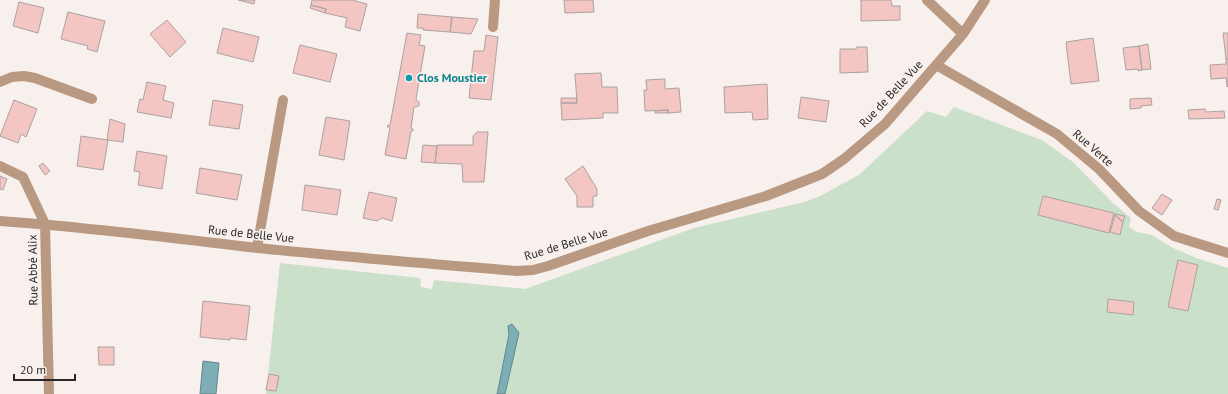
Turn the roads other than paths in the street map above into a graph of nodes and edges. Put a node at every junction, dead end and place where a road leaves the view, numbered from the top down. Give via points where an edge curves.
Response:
1 (495, 0) edge
2 (927, 0) edge
3 (985, 0) edge
4 (493, 27) dead end
5 (963, 34) junction
6 (936, 65) junction
7 (0, 82) edge
8 (92, 99) dead end
9 (283, 100) dead end
10 (0, 166) edge
11 (0, 221) edge
12 (45, 224) junction
13 (257, 248) junction
14 (1228, 253) edge
15 (50, 394) edge

1 - 4 street
2 - 5 street
3 - 5 street, Rue de Belle Vue
5 - 6 street, Rue de Belle Vue
6 - 13 street, Rue de Belle Vue via 885,124 822,174 766,196 648,231 541,268 517,272
6 - 14 street, Rue Verte via 1057,134 1099,170 1139,211 1174,236
7 - 8 street via 12,77 35,78
9 - 13 street
10 - 12 street, Rue Abbé Alix via 23,177
11 - 12 street, Rue de Belle Vue
12 - 13 street, Rue de Belle Vue
12 - 15 street, Rue Abbé Alix

